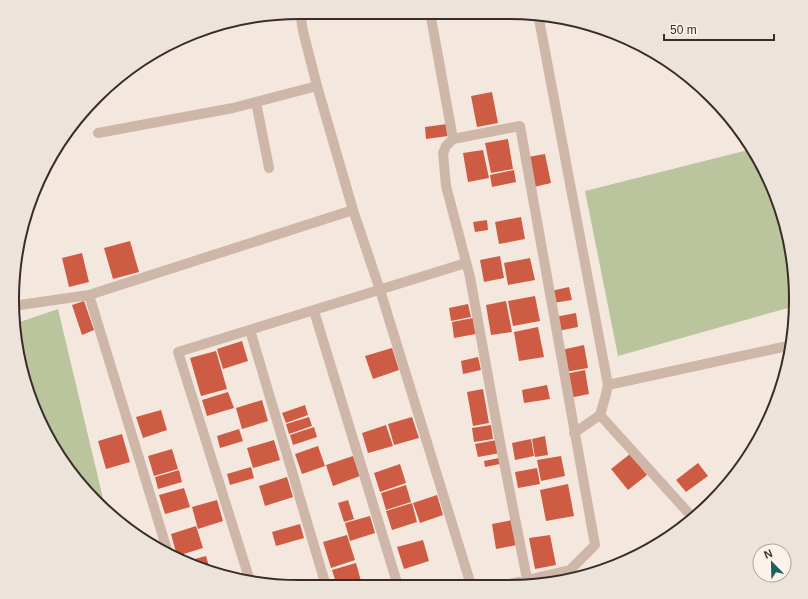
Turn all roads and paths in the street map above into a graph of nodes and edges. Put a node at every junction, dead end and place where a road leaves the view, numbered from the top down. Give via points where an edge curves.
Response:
1 (301, 19) edge
2 (431, 19) edge
3 (540, 21) edge
4 (317, 86) junction
5 (256, 102) junction
6 (98, 133) dead end
7 (452, 139) junction
8 (269, 168) dead end
9 (353, 210) junction
10 (466, 263) junction
11 (380, 290) junction
12 (89, 294) junction
13 (19, 305) edge
14 (314, 311) junction
15 (250, 330) junction
16 (785, 346) edge
17 (608, 385) junction
18 (600, 415) junction
19 (574, 433) junction
20 (689, 513) edge
21 (166, 546) edge
22 (248, 576) edge
23 (527, 579) edge
24 (533, 579) edge
25 (324, 580) edge
26 (396, 580) edge
27 (469, 580) edge

1 - 4 street
2 - 7 street
3 - 17 street
4 - 5 street
4 - 9 street
5 - 6 street
5 - 8 street
7 - 10 street via 443,153 446,186
7 - 19 street via 520,126
9 - 11 street
9 - 12 street
10 - 11 street
10 - 23 street
11 - 14 street
11 - 27 street
12 - 13 street
12 - 21 street
14 - 15 street
14 - 26 street
15 - 22 street via 178,352
15 - 25 street
16 - 17 street
17 - 18 street
18 - 19 street
18 - 20 street
19 - 24 street via 595,545 570,570

